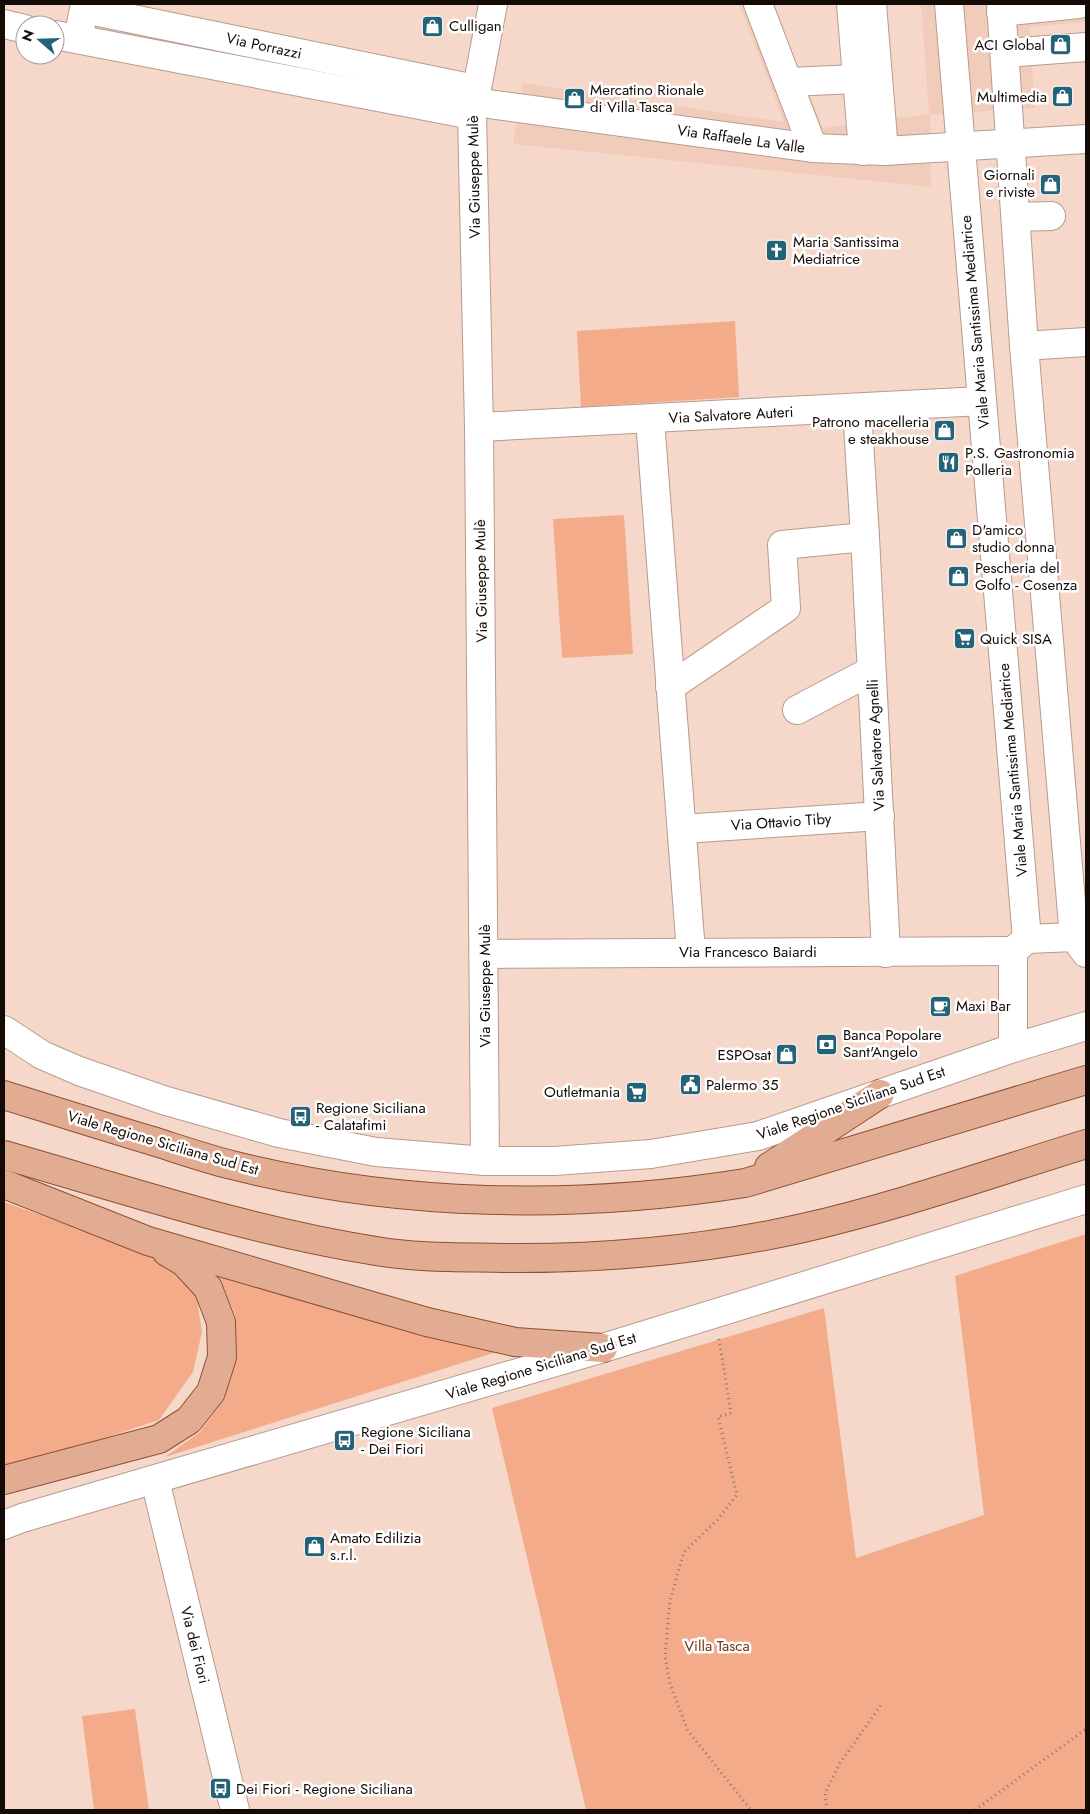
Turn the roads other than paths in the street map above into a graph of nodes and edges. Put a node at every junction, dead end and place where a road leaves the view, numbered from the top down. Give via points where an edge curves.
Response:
1 (492, 4) edge
2 (758, 4) edge
3 (851, 4) edge
4 (872, 4) edge
5 (950, 4) edge
6 (1078, 4) edge
7 (1001, 8) edge
8 (66, 37) edge
9 (1086, 47) edge
10 (1005, 53) junction
11 (857, 79) junction
12 (788, 82) junction
13 (474, 102) junction
14 (1086, 139) edge
15 (1011, 145) junction
16 (961, 147) junction
17 (813, 148) junction
18 (874, 151) junction
19 (1051, 216) dead end
20 (1016, 217) junction
21 (1086, 342) edge
22 (1024, 346) junction
23 (982, 402) junction
24 (856, 409) junction
25 (650, 420) junction
26 (479, 428) junction
27 (866, 537) junction
28 (872, 671) junction
29 (670, 687) junction
30 (797, 710) dead end
31 (880, 816) junction
32 (682, 829) junction
33 (1020, 945) junction
34 (1080, 945) edge
35 (691, 952) junction
36 (886, 953) junction
37 (484, 954) junction
38 (1086, 1026) edge
39 (4, 1030) edge
40 (1013, 1048) junction
41 (1086, 1080) edge
42 (880, 1094) junction
43 (4, 1095) edge
44 (1086, 1144) edge
45 (4, 1155) edge
46 (485, 1161) junction
47 (745, 1183) junction
48 (4, 1184) edge
49 (1086, 1199) edge
50 (148, 1240) junction
51 (603, 1348) junction
52 (4, 1480) edge
53 (155, 1480) junction
54 (10, 1519) edge
55 (235, 1810) edge

1 - 13 street, Via Giuseppe Mulè
2 - 12 street
3 - 11 street
4 - 18 street
5 - 16 street, Viale Maria Santissima Mediatrice
6 - 7 street
7 - 10 street
8 - 13 street, Via Porrazzi
9 - 10 street
10 - 15 street
11 - 12 street
11 - 18 street
12 - 17 street
13 - 17 street, Via Raffaele La Valle
13 - 26 street, Via Giuseppe Mulè
14 - 15 street, Via Raffaele La Valle
15 - 16 street, Via Raffaele La Valle
15 - 20 street
16 - 18 street, Via Raffaele La Valle
16 - 23 street, Viale Maria Santissima Mediatrice
17 - 18 street, Via Raffaele La Valle
19 - 20 street
20 - 22 street
21 - 22 street
22 - 34 street
23 - 24 street, Via Salvatore Auteri
23 - 33 street, Viale Maria Santissima Mediatrice
24 - 25 street, Via Salvatore Auteri
24 - 27 street, Via Salvatore Agnelli
25 - 26 street, Via Salvatore Auteri
25 - 29 street
26 - 37 street, Via Giuseppe Mulè
27 - 28 street, Via Salvatore Agnelli
27 - 29 street via 782,544 786,608
28 - 30 street
28 - 31 street, Via Salvatore Agnelli
29 - 32 street
31 - 32 street, Via Ottavio Tiby
31 - 36 street, Via Salvatore Agnelli
32 - 35 street
33 - 34 street
33 - 36 street, Via Francesco Baiardi
33 - 40 street, Viale Maria Santissima Mediatrice
35 - 36 street, Via Francesco Baiardi
35 - 37 street, Via Francesco Baiardi
37 - 46 street, Via Giuseppe Mulè
38 - 40 street, Viale Regione Siciliana Sud Est
39 - 46 street, Viale Regione Siciliana Sud Est via 42,1055 79,1071 163,1100 279,1133 376,1152
40 - 42 street, Viale Regione Siciliana Sud Est
41 - 47 main road, Viale Regione Siciliana Sud Est
42 - 46 street, Viale Regione Siciliana Sud Est via 758,1136 651,1154 554,1161
42 - 47 main road
43 - 47 main road, Viale Regione Siciliana Sud Est via 232,1165 389,1194 490,1200 589,1199 690,1192
44 - 45 main road via 804,1228 640,1254 560,1258 379,1252 222,1218
48 - 50 main road
49 - 51 street, Viale Regione Siciliana Sud Est
50 - 51 main road via 427,1322 515,1342
50 - 52 main road via 184,1262 208,1288 222,1330 222,1358 211,1392 189,1420 159,1439
51 - 53 street, Viale Regione Siciliana Sud Est
53 - 54 street, Viale Regione Siciliana Sud Est
53 - 55 street, Via dei Fiori

